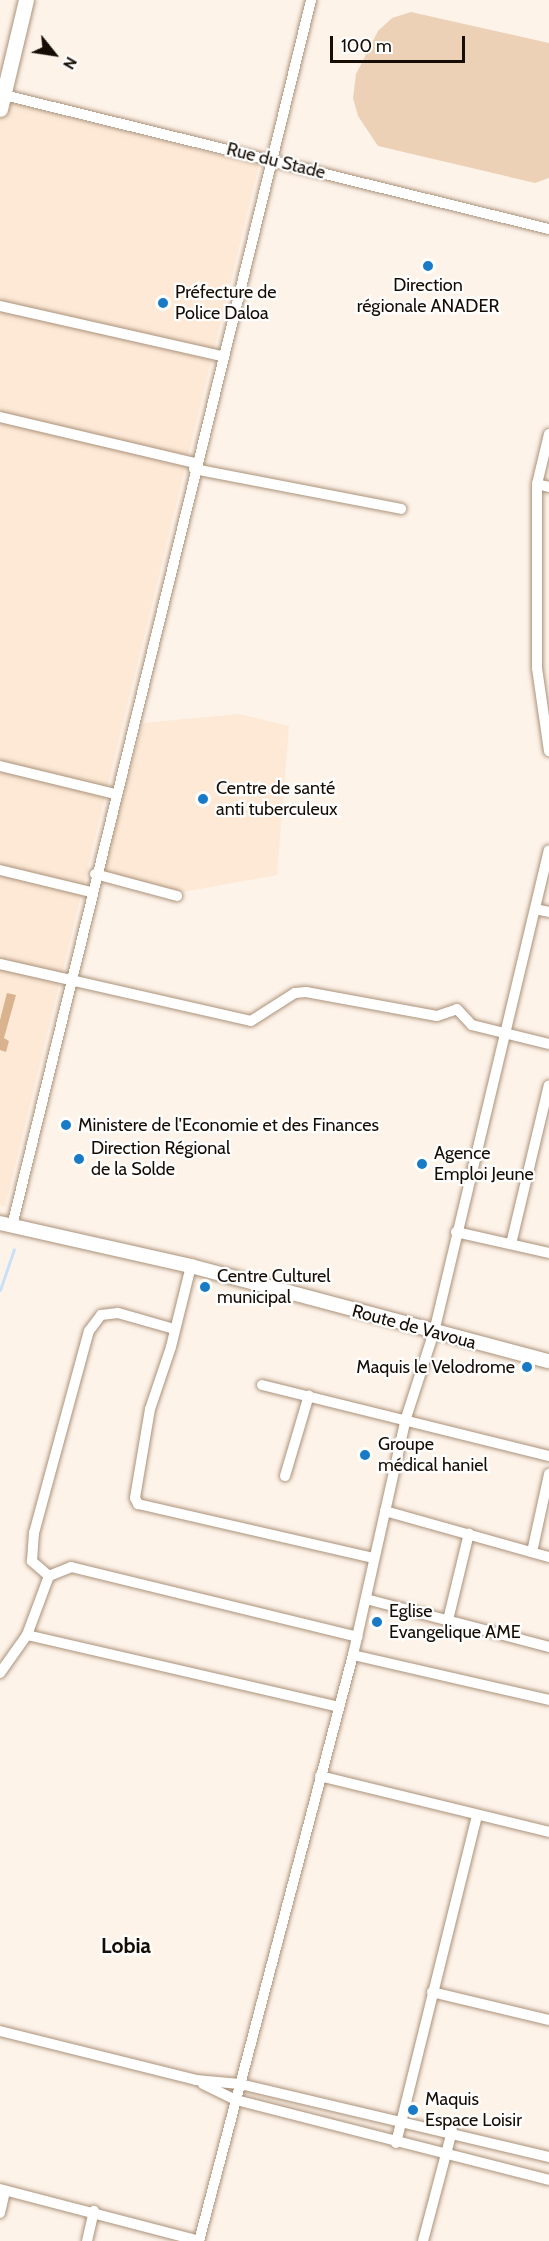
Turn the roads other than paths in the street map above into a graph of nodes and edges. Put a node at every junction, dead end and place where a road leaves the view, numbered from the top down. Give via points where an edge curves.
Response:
1 (26, 0) edge
2 (311, 0) edge
3 (1, 99) edge
4 (269, 159) junction
5 (549, 229) edge
6 (0, 306) edge
7 (221, 356) junction
8 (0, 417) edge
9 (549, 434) edge
10 (194, 466) junction
11 (537, 484) junction
12 (549, 487) edge
13 (401, 509) dead end
14 (549, 751) edge
15 (0, 766) edge
16 (114, 794) junction
17 (549, 850) edge
18 (0, 870) edge
19 (95, 874) junction
20 (91, 892) junction
21 (177, 896) dead end
22 (535, 909) junction
23 (549, 912) edge
24 (0, 964) edge
25 (69, 980) junction
26 (503, 1033) junction
27 (549, 1044) edge
28 (549, 1085) edge
29 (6, 1225) edge
30 (456, 1232) junction
31 (511, 1244) junction
32 (549, 1253) edge
33 (191, 1266) junction
34 (174, 1329) junction
35 (434, 1332) junction
36 (549, 1361) edge
37 (262, 1385) dead end
38 (309, 1395) junction
39 (406, 1418) junction
40 (549, 1456) edge
41 (549, 1474) edge
42 (285, 1476) dead end
43 (385, 1511) junction
44 (470, 1533) junction
45 (532, 1552) junction
46 (549, 1557) edge
47 (374, 1558) junction
48 (49, 1576) junction
49 (366, 1599) junction
50 (448, 1620) junction
51 (27, 1635) junction
52 (358, 1636) junction
53 (549, 1647) edge
54 (353, 1655) junction
55 (0, 1673) edge
56 (549, 1700) edge
57 (339, 1707) junction
58 (320, 1776) junction
59 (477, 1815) junction
60 (549, 1832) edge
61 (432, 1992) junction
62 (549, 2020) edge
63 (0, 2031) edge
64 (196, 2080) junction
65 (240, 2084) junction
66 (236, 2100) junction
67 (400, 2121) junction
68 (452, 2131) junction
69 (396, 2143) junction
70 (446, 2155) junction
71 (549, 2157) edge
72 (549, 2180) edge
73 (3, 2190) edge
74 (94, 2211) junction
75 (0, 2213) edge
76 (87, 2241) edge
77 (199, 2241) edge
78 (423, 2241) edge

1 - 3 highway
2 - 4 street
3 - 4 street, Rue du Stade
4 - 5 street, Rue du Stade
4 - 7 street
6 - 7 street
7 - 10 street
8 - 10 street
9 - 11 street
10 - 13 street
10 - 16 street
11 - 12 street
11 - 14 street via 537,668
15 - 16 street
16 - 19 street
17 - 22 street
18 - 20 street
19 - 20 street
19 - 21 street
20 - 25 street
22 - 23 street
22 - 26 street
24 - 25 street
25 - 26 street via 251,1021 295,993 306,992 436,1016 457,1009 472,1025
25 - 29 street
26 - 27 street
26 - 30 street
28 - 31 street
29 - 33 main road, Route de Vavoua
30 - 31 street
30 - 35 street
31 - 32 street
33 - 34 street
33 - 35 main road, Route de Vavoua
34 - 47 street via 150,1408 135,1498 138,1504
34 - 48 street via 118,1313 101,1315 89,1331 34,1533 32,1561
35 - 36 main road, Route de Vavoua
35 - 39 street
37 - 38 street
38 - 39 street
38 - 42 street
39 - 40 street
39 - 43 street
41 - 45 street
43 - 44 street
43 - 47 street
44 - 45 street
44 - 50 street
45 - 46 street
47 - 49 street
48 - 51 street
48 - 52 street via 70,1567
49 - 50 street
49 - 52 street
50 - 53 street
51 - 55 street
51 - 57 street
52 - 54 street
54 - 56 street
54 - 57 street
57 - 58 street
58 - 59 street
58 - 65 street
59 - 60 street
59 - 61 street
61 - 62 street
61 - 67 street
63 - 64 street
64 - 65 street
64 - 66 street
65 - 66 street
65 - 67 street
66 - 69 street
66 - 77 street
67 - 68 street
67 - 69 street
68 - 70 street
68 - 71 street
69 - 70 street
70 - 72 street
70 - 78 street
73 - 74 street
73 - 75 street
74 - 76 street
74 - 77 street

